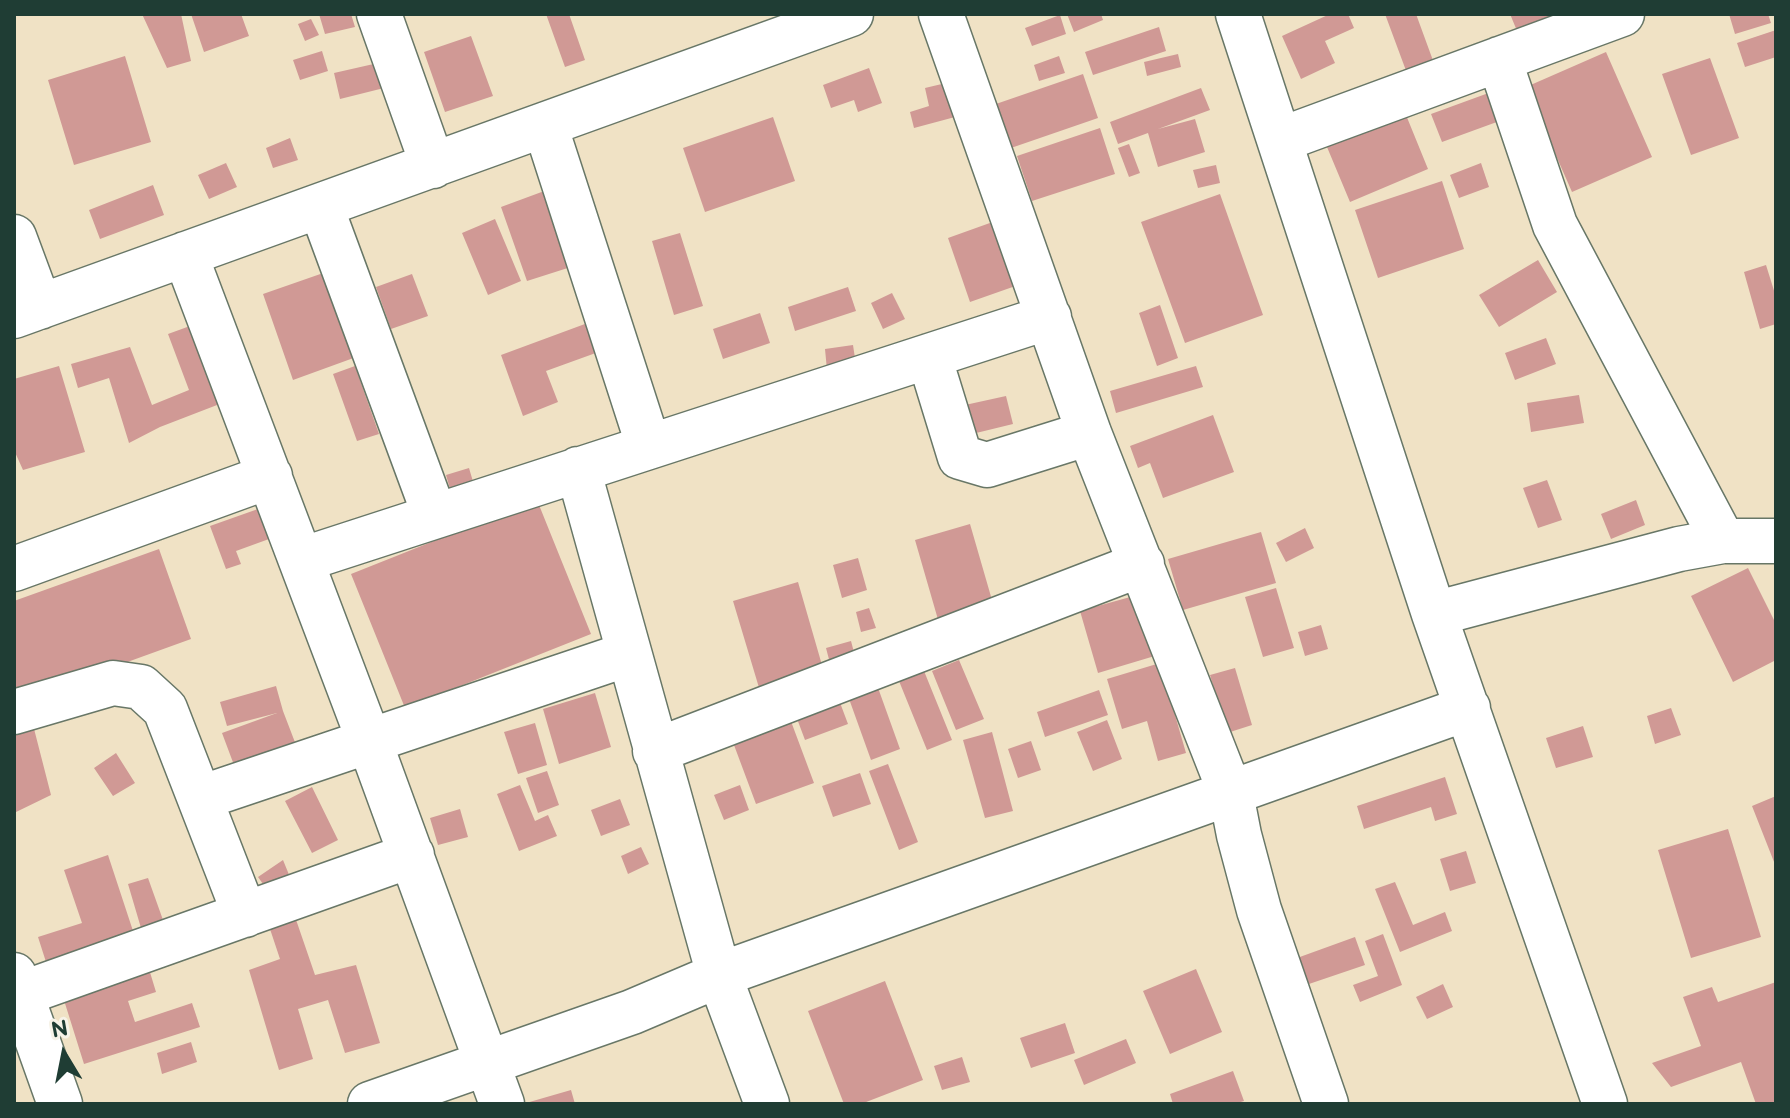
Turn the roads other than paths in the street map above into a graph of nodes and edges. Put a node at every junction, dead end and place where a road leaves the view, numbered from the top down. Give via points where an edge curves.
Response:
1 (379, 14) edge
2 (851, 14) edge
3 (941, 14) edge
4 (1238, 14) edge
5 (1622, 14) edge
6 (1499, 59) junction
7 (545, 125) junction
8 (1280, 140) junction
9 (433, 166) junction
10 (321, 207) junction
11 (14, 237) edge
12 (185, 254) junction
13 (27, 311) edge
14 (1049, 317) junction
15 (929, 356) junction
16 (1089, 433) junction
17 (649, 447) junction
18 (578, 469) junction
19 (270, 476) junction
20 (435, 516) junction
21 (1723, 541) junction
22 (1776, 541) edge
23 (301, 560) junction
24 (1142, 564) junction
25 (14, 569) edge
26 (1434, 614) junction
27 (628, 654) junction
28 (1468, 708) junction
29 (14, 712) edge
30 (370, 743) junction
31 (655, 751) junction
32 (1231, 794) junction
33 (200, 798) junction
34 (412, 855) junction
35 (245, 915) junction
36 (719, 975) junction
37 (18, 984) edge
38 (487, 1062) junction
39 (60, 1104) edge
40 (370, 1104) edge
41 (502, 1104) edge
42 (767, 1104) edge
43 (1326, 1104) edge
44 (1605, 1104) edge

1 - 9 street
2 - 7 street
3 - 14 street
4 - 8 street
5 - 6 street
6 - 8 street
6 - 21 street via 1555,225
7 - 9 street
7 - 17 street
8 - 26 street
9 - 10 street
10 - 12 street
10 - 20 street
11 - 13 street
12 - 13 street
12 - 19 street
14 - 15 street
14 - 16 street
15 - 16 street via 960,457 987,465
15 - 17 street
16 - 24 street
17 - 18 street
18 - 20 street
18 - 27 street
19 - 23 street
19 - 25 street
20 - 23 street
21 - 22 street
21 - 26 street
23 - 30 street
24 - 31 street
24 - 32 street
26 - 28 street
27 - 30 street
27 - 31 street
28 - 32 street
28 - 44 street
29 - 33 street via 113,683 141,687 165,709
30 - 33 street
30 - 34 street
31 - 36 street
32 - 36 street
32 - 43 street via 1259,910
33 - 35 street
34 - 35 street
34 - 38 street
35 - 37 street
36 - 38 street via 632,1012
36 - 42 street
37 - 39 street
38 - 40 street
38 - 41 street

